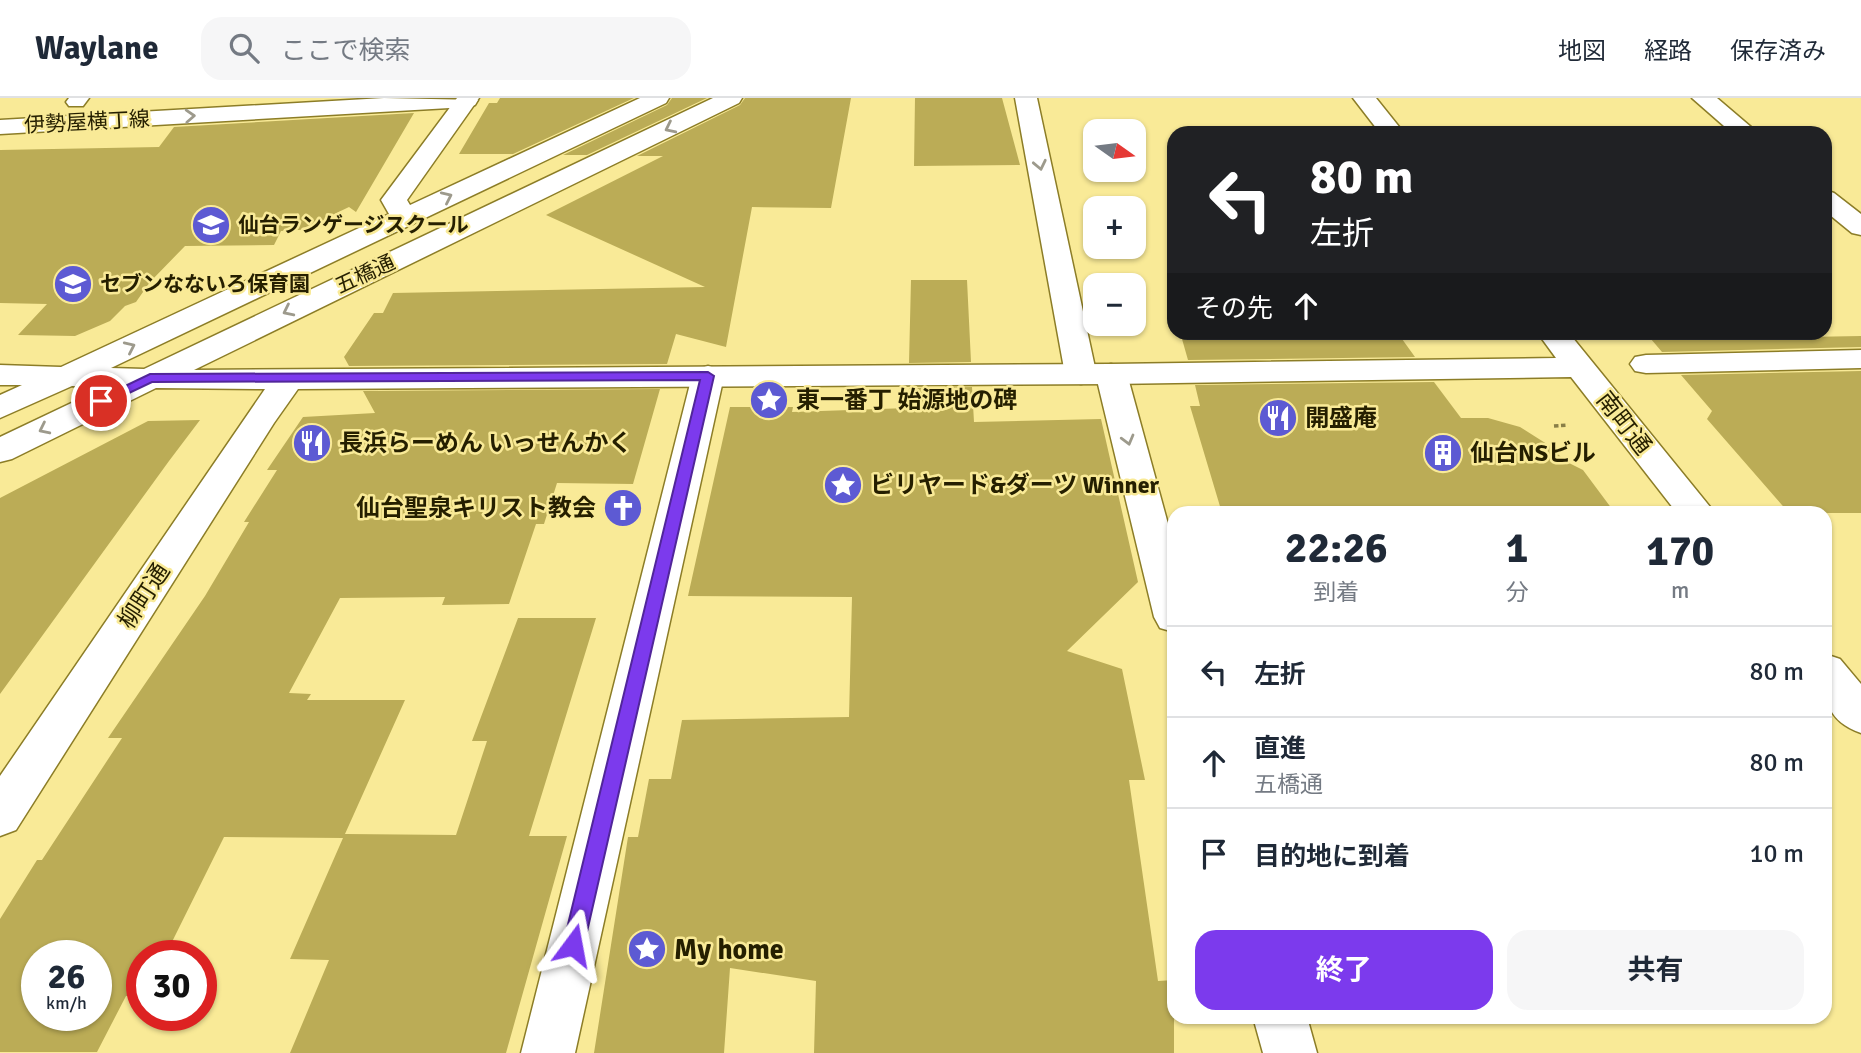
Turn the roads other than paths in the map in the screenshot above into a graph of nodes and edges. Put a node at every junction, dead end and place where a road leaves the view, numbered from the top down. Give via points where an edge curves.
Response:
1 (658, 98) edge
2 (731, 98) edge
3 (1026, 98) edge
4 (1364, 98) edge
5 (1703, 98) edge
6 (468, 99) edge
7 (1386, 126) edge
8 (1737, 126) edge
9 (0, 127) edge
10 (1832, 204) edge
11 (404, 217) junction
12 (1861, 228) edge
13 (1559, 340) edge
14 (1861, 359) edge
15 (1646, 364) dead end
16 (1581, 367) junction
17 (1096, 374) junction
18 (0, 375) edge
19 (68, 376) junction
20 (708, 376) junction
21 (150, 378) junction
22 (289, 379) junction
23 (0, 408) edge
24 (0, 451) edge
25 (1691, 506) edge
26 (1167, 595) edge
27 (1832, 680) edge
28 (1861, 715) edge
29 (0, 815) edge
30 (1282, 1024) edge
31 (548, 1053) edge
32 (1290, 1053) edge

11 -> 1 street, 五橋通
2 -> 21 street, 五橋通
3 -> 17 street
4 - 7 street
5 - 8 street
9 -> 6 street, 伊勢屋横丁線
6 - 11 street via 394,200
10 - 12 street
19 -> 11 street, 五橋通
13 - 16 street, 南町通
14 - 15 street
16 - 17 street
16 - 25 street, 南町通
17 - 20 street
17 -> 26 street
18 - 19 street
19 - 21 street
19 - 23 street, 五橋通
20 - 22 street
20 - 31 street
21 - 22 street
21 -> 24 street, 五橋通
22 - 29 street, 柳町通
27 - 28 street
30 - 32 street

